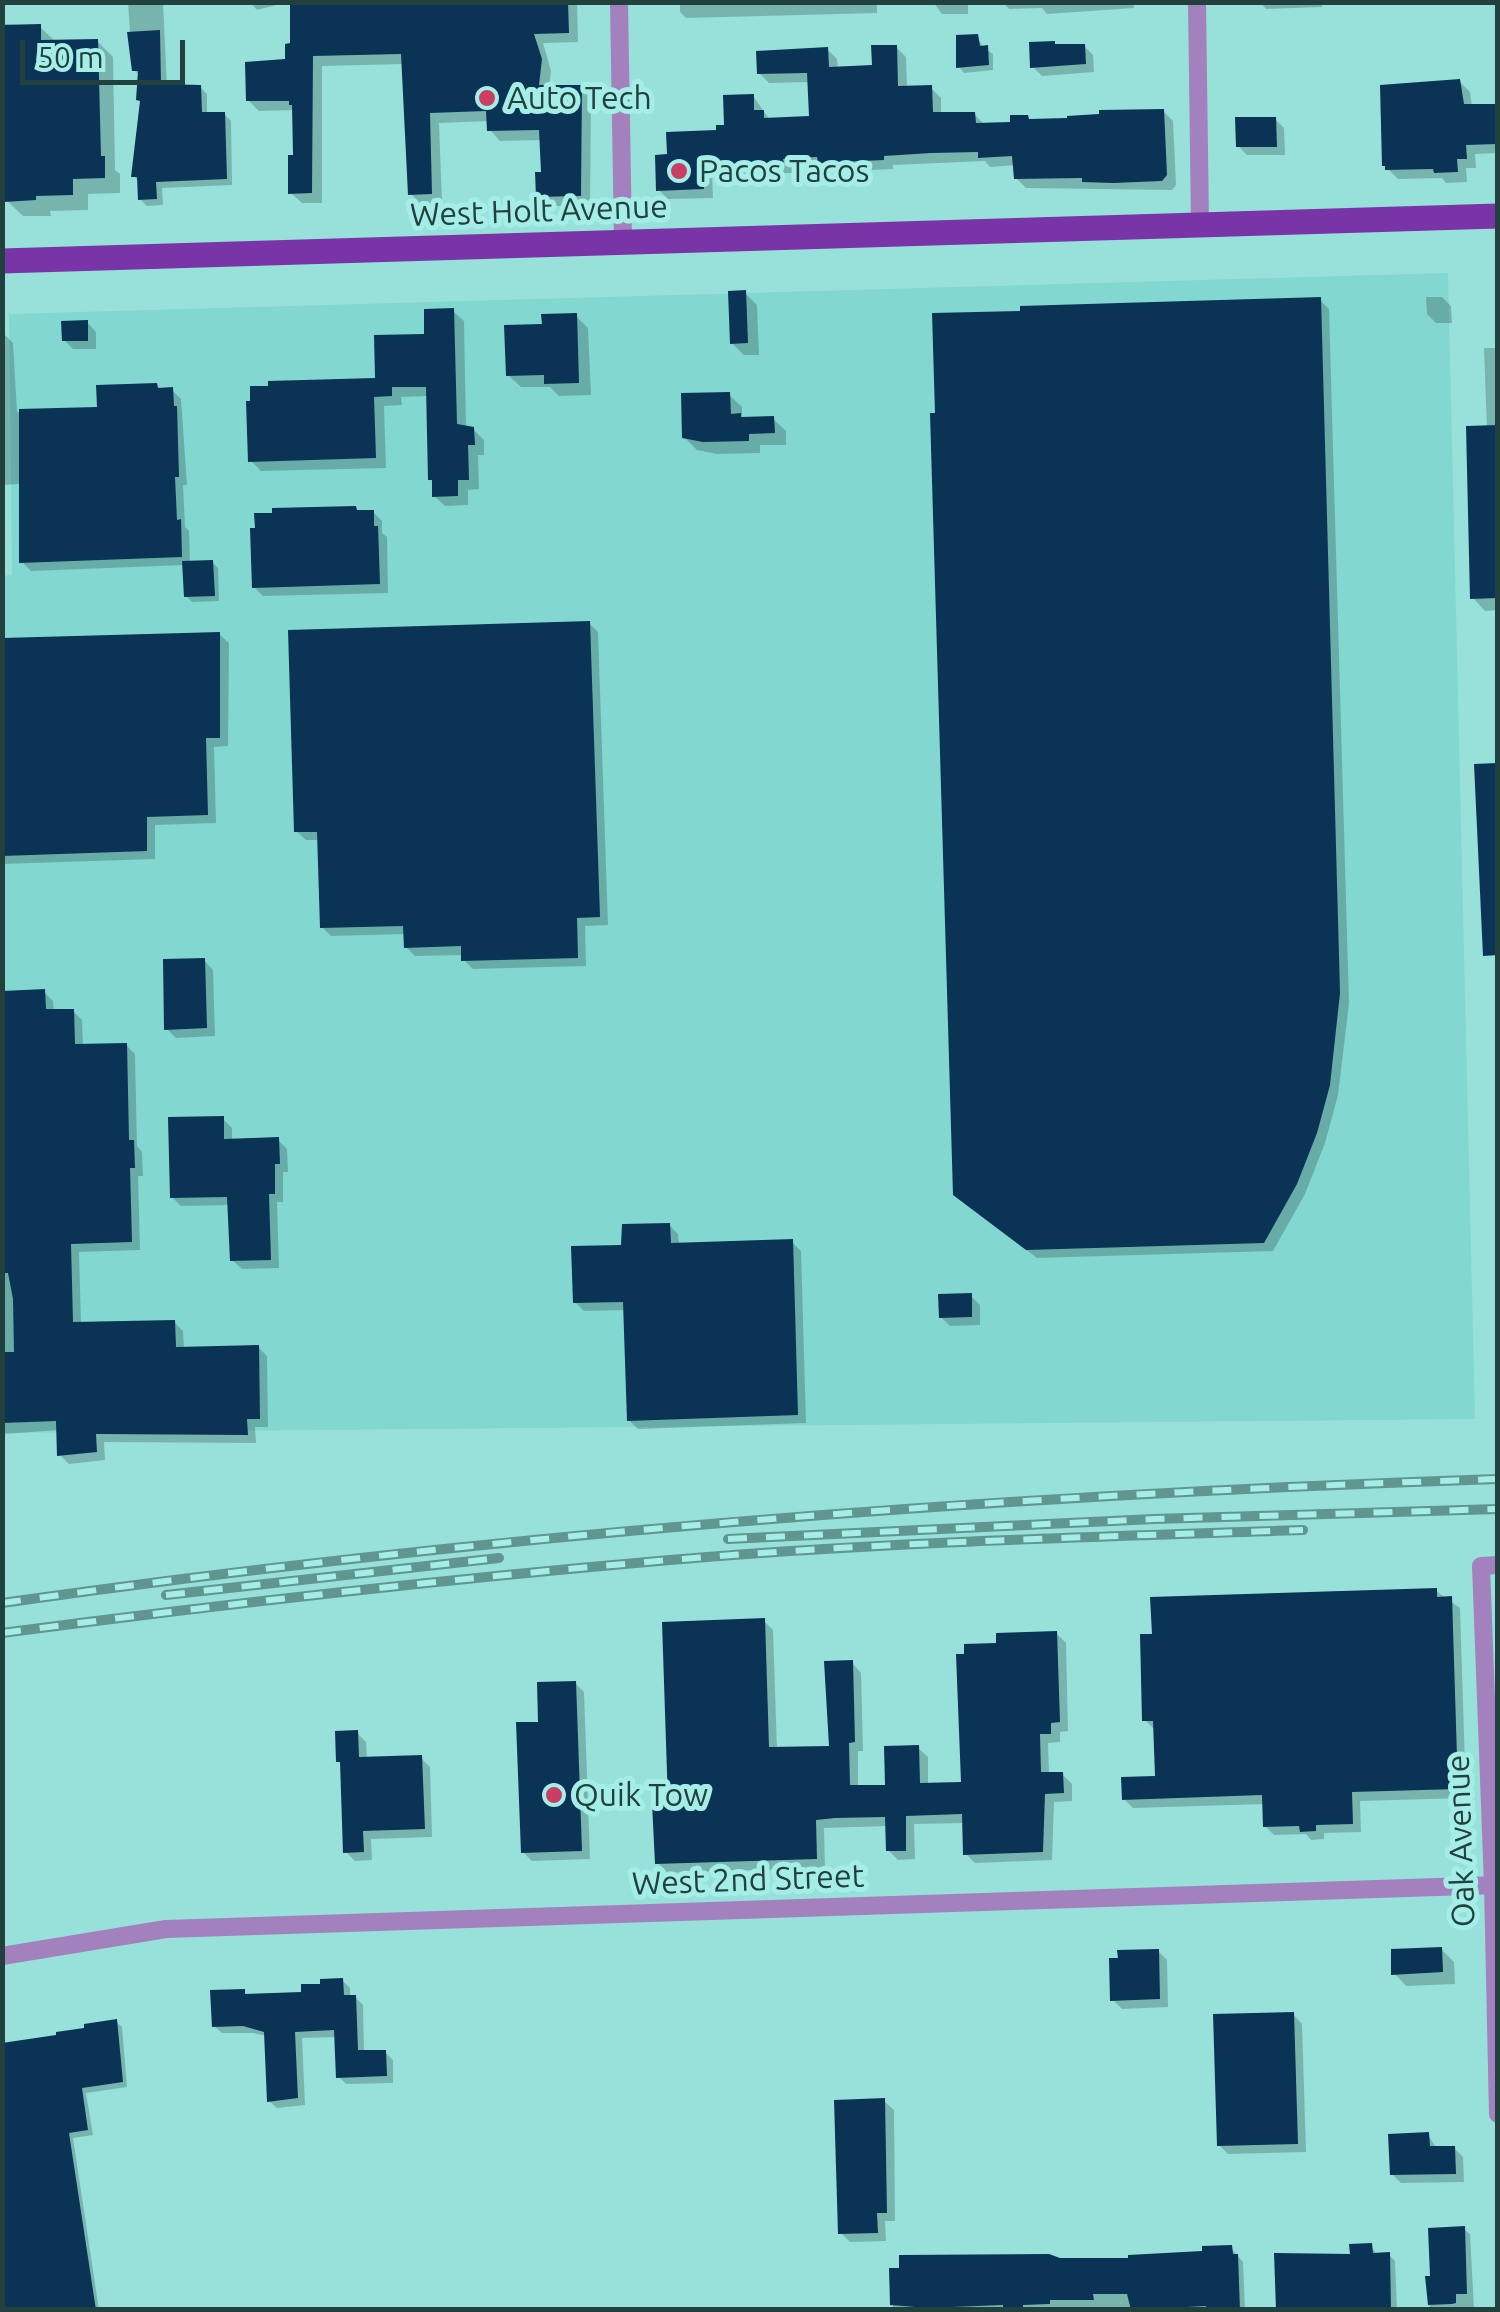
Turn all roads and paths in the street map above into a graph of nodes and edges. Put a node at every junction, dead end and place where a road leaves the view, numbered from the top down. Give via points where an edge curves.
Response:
1 (619, 2) edge
2 (1196, 2) edge
3 (1498, 216) edge
4 (1200, 224) junction
5 (624, 240) junction
6 (2, 261) edge
7 (1490, 1566) edge
8 (1495, 1886) edge
9 (2, 1956) edge
10 (1498, 2114) edge

1 - 5 street
2 - 4 street
3 - 4 main road, West Holt Avenue
4 - 5 main road, West Holt Avenue
5 - 6 main road, West Holt Avenue
7 - 8 street, Oak Avenue
8 - 9 street, West 2nd Street via 166,1930
8 - 10 street, Oak Avenue

